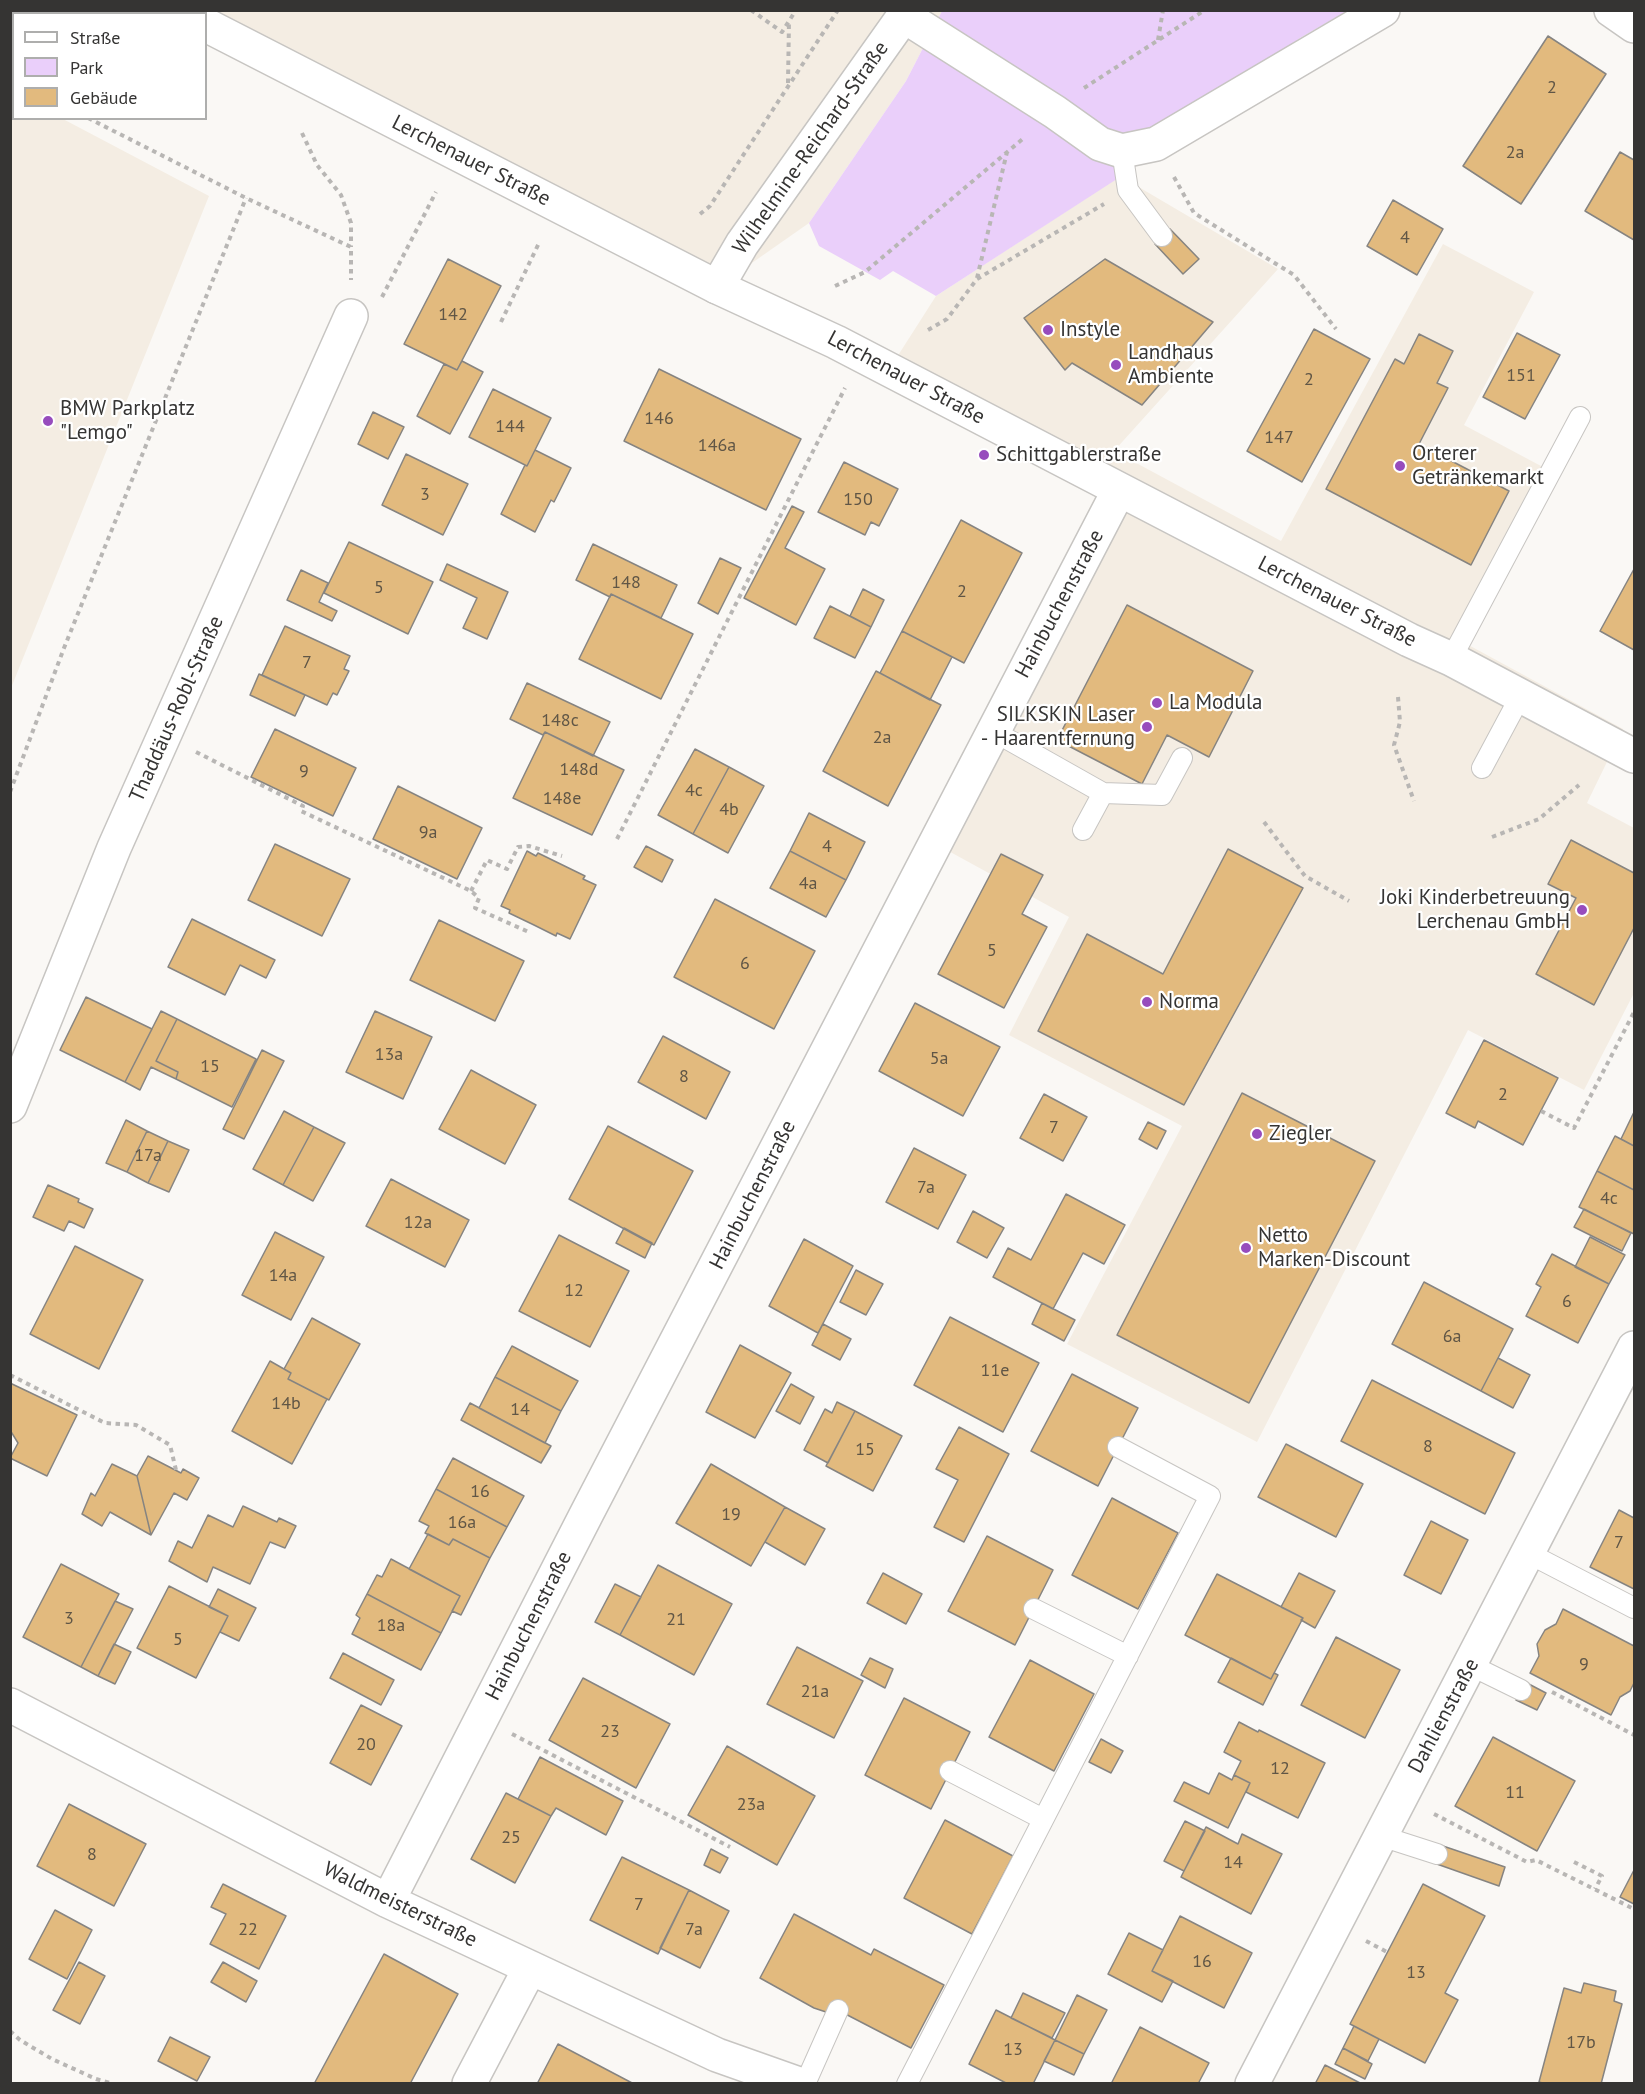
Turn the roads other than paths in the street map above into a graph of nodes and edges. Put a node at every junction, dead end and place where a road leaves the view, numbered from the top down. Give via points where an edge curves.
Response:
1 (1383, 10) edge
2 (1611, 10) edge
3 (906, 13) edge
4 (207, 26) edge
5 (1635, 26) edge
6 (1122, 151) junction
7 (1162, 236) dead end
8 (717, 287) junction
9 (365, 309) road end
10 (1580, 417) dead end
11 (1119, 490) junction
12 (1451, 659) junction
13 (1520, 697) junction
14 (993, 731) junction
15 (1635, 756) edge
16 (1182, 758) dead end
17 (1482, 768) dead end
18 (1103, 793) junction
19 (1083, 830) dead end
20 (10, 1106) edge
21 (1631, 1362) edge
22 (1118, 1447) dead end
23 (1528, 1553) junction
24 (1635, 1608) edge
25 (1034, 1609) dead end
26 (1128, 1656) junction
27 (1470, 1665) junction
28 (1521, 1690) dead end
29 (10, 1705) edge
30 (950, 1771) dead end
31 (1043, 1819) junction
32 (1381, 1836) junction
33 (1437, 1854) dead end
34 (388, 1901) junction
35 (530, 1968) junction
36 (838, 2010) dead end
37 (469, 2084) edge
38 (799, 2084) edge
39 (806, 2084) edge
40 (908, 2084) edge
41 (1252, 2084) edge

1 - 6 street via 1155,144
2 - 5 street
3 - 6 street via 1064,105 1100,144
3 - 8 street, Wilhelmine-Reichard-Straße via 742,244
4 - 8 street, Lerchenauer Straße
6 - 7 lane via 1128,190
8 - 11 street, Lerchenauer Straße via 812,329
9 - 20 street, Thaddäus-Robl-Straße via 114,848
10 - 12 lane
11 - 12 street, Lerchenauer Straße
11 - 14 street, Hainbuchenstraße
12 - 13 street, Lerchenauer Straße
13 - 15 street, Lerchenauer Straße
13 - 17 lane
14 - 18 lane
14 - 34 street, Hainbuchenstraße
16 - 18 lane via 1162,795
18 - 19 lane
21 - 23 street, Dahlienstraße
22 - 26 lane via 1209,1496 1163,1572
23 - 24 lane
23 - 27 street, Dahlienstraße
25 - 26 lane
26 - 31 lane via 1079,1736
27 - 28 lane
27 - 32 street, Dahlienstraße
29 - 34 street, Waldmeisterstraße
30 - 31 lane
31 - 40 lane via 1000,1892
32 - 33 lane
32 - 41 street, Dahlienstraße
34 - 35 street, Waldmeisterstraße
35 - 37 street
35 - 38 street, Waldmeisterstraße via 717,2055
36 - 39 lane

